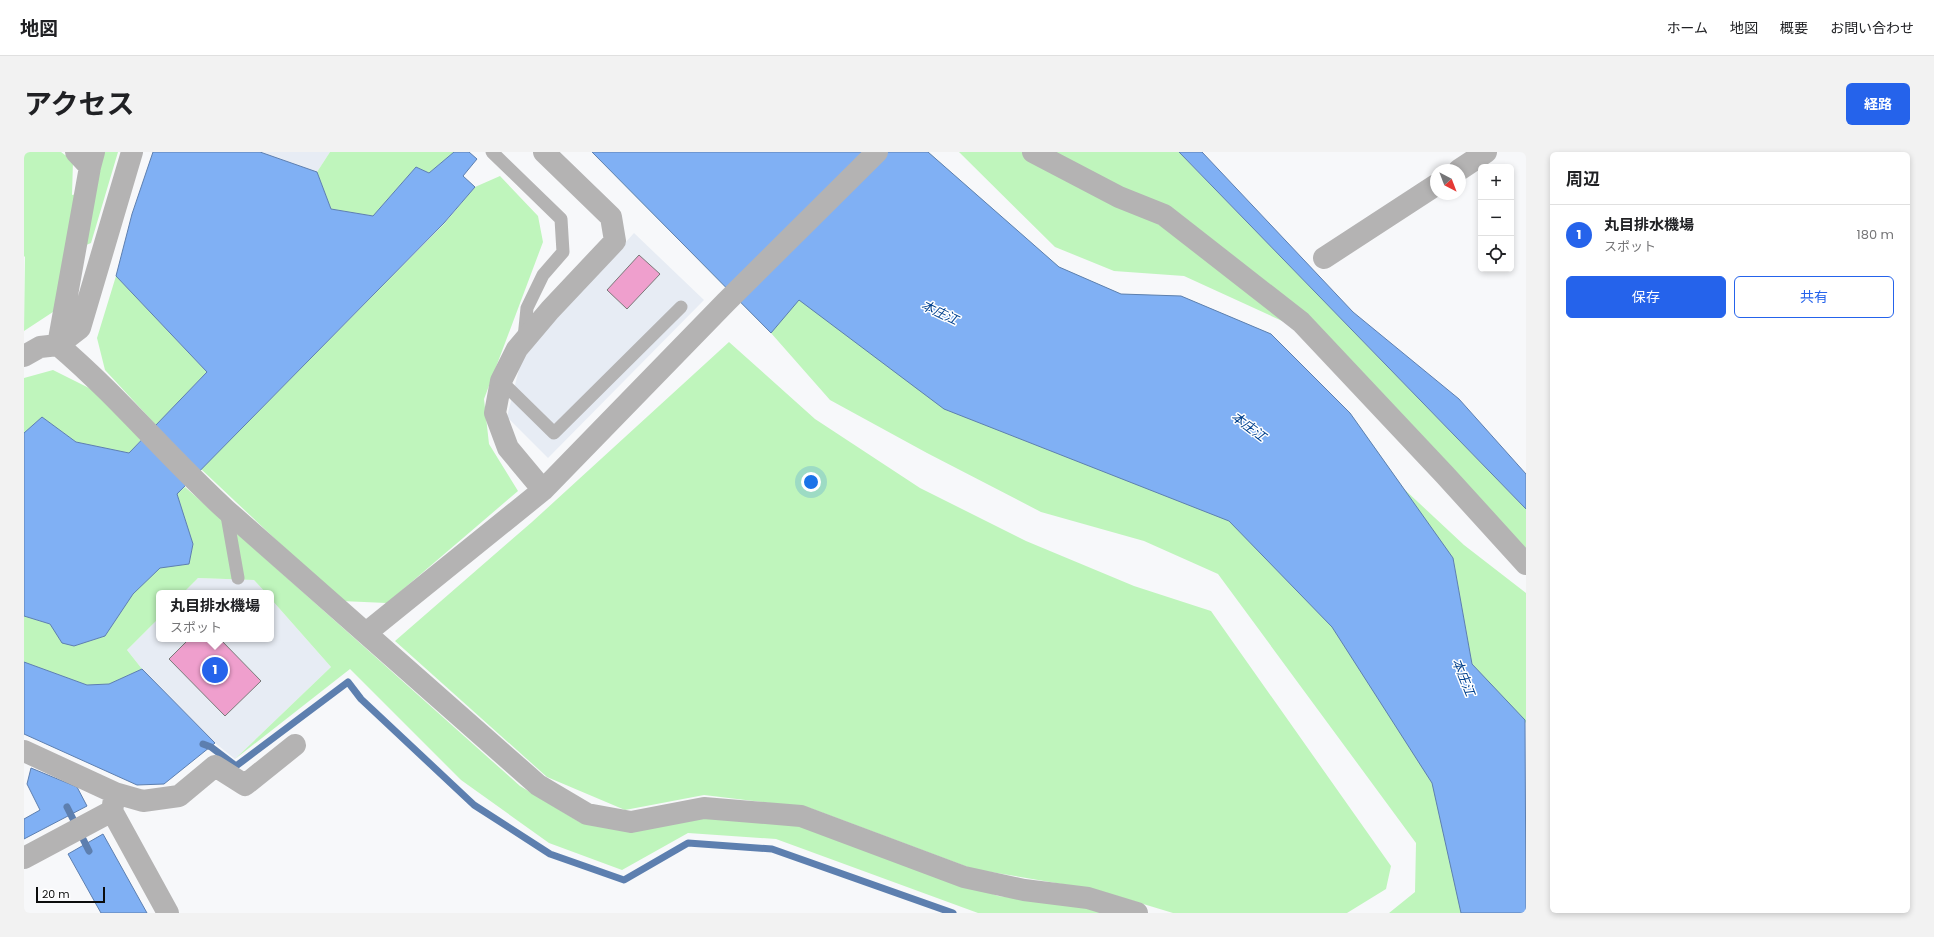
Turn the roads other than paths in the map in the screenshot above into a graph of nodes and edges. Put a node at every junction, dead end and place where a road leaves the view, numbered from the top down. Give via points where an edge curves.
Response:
1 (132, 152) edge
2 (492, 152) edge
3 (544, 152) edge
4 (877, 152) edge
5 (1033, 152) edge
6 (1486, 152) edge
7 (87, 157) edge
8 (1466, 165) edge
9 (1430, 189) edge
10 (1324, 258) dead end
11 (681, 307) dead end
12 (524, 342) junction
13 (58, 345) junction
14 (24, 356) edge
15 (501, 381) junction
16 (543, 490) junction
17 (226, 510) junction
18 (1526, 564) edge
19 (238, 578) dead end
20 (366, 633) junction
21 (295, 745) dead end
22 (24, 751) edge
23 (113, 802) junction
24 (24, 858) edge
25 (168, 913) edge
26 (1137, 913) edge

1 - 13 street via 80,328
2 - 12 lane via 562,219 563,252 542,275 527,308
3 - 12 street via 611,217 615,241 550,310
4 - 16 street
5 - 18 street via 1119,197 1164,215 1301,322
6 - 8 street
7 - 13 street
9 - 10 street
11 - 15 lane via 554,432
12 - 15 street via 517,349
13 - 14 street via 40,347
13 - 17 street via 89,372
15 - 16 street via 496,413 508,448
16 - 20 street
17 - 19 lane
17 - 20 street
20 - 26 street via 538,785 587,814 631,822 704,808 801,816 964,877 1024,890 1088,898
21 - 23 street via 245,786 215,766 179,796
22 - 23 street
23 - 24 street via 77,829
23 - 25 street

